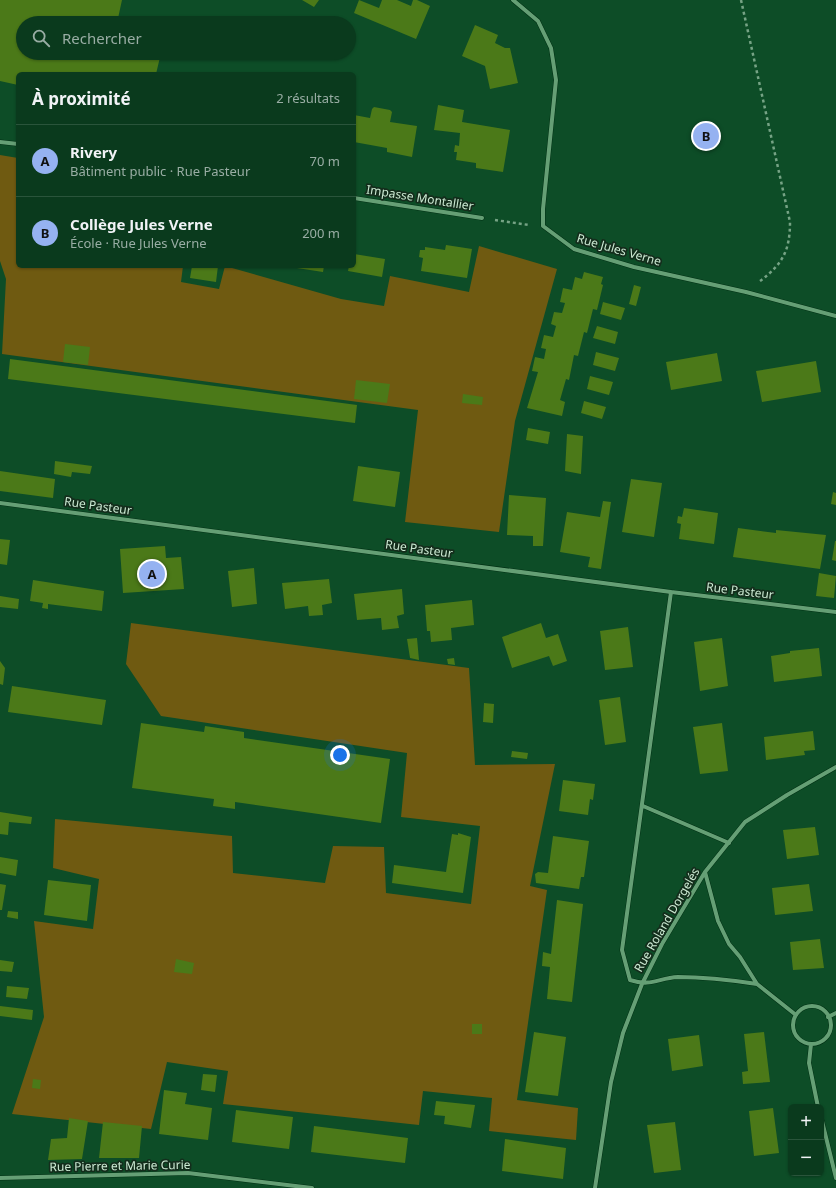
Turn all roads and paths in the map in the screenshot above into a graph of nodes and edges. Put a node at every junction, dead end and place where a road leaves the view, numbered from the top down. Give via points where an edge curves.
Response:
1 (513, 0) edge
2 (741, 0) edge
3 (0, 142) edge
4 (16, 144) edge
5 (356, 198) edge
6 (482, 218) joint
7 (543, 226) junction
8 (746, 292) junction
9 (836, 316) edge
10 (0, 503) edge
11 (671, 592) junction
12 (836, 612) edge
13 (836, 767) edge
14 (643, 806) junction
15 (728, 843) junction
16 (705, 872) junction
17 (642, 984) junction
18 (758, 984) junction
19 (836, 1013) edge
20 (796, 1015) junction
21 (828, 1017) junction
22 (811, 1044) junction
23 (817, 1104) edge
24 (824, 1129) edge
25 (0, 1178) edge
26 (836, 1178) edge
27 (312, 1188) edge
28 (595, 1188) edge

1 - 7 street via 538,21 551,48 556,80
2 - 8 path via 790,222 787,252 773,272
3 - 4 street
5 - 6 street, Impasse Montallier
6 - 7 path
7 - 8 street, Rue Jules Verne via 574,250 634,267
8 - 9 street, Rue Jules Verne
10 - 11 street, Rue Pasteur
11 - 12 street, Rue Pasteur
11 - 14 street
13 - 15 street, Rue Roland Dorgelés via 745,822
14 - 15 street
14 - 17 street via 622,950 630,980
15 - 16 street, Rue Roland Dorgelés
16 - 17 street, Rue Roland Dorgelés via 662,944
16 - 18 street via 718,921 729,944
17 - 18 street via 676,977 715,978
17 - 28 street, Rue Roland Dorgelés via 623,1033 610,1082
18 - 20 street
19 - 21 street
20 - 21 street via 800,1010 813,1006
20 - 22 street via 793,1028 795,1034 799,1039
21 - 22 street via 829,1033 822,1042
22 - 23 street via 809,1063
24 - 26 street
25 - 27 street, Rue Pierre et Marie Curie via 188,1173

